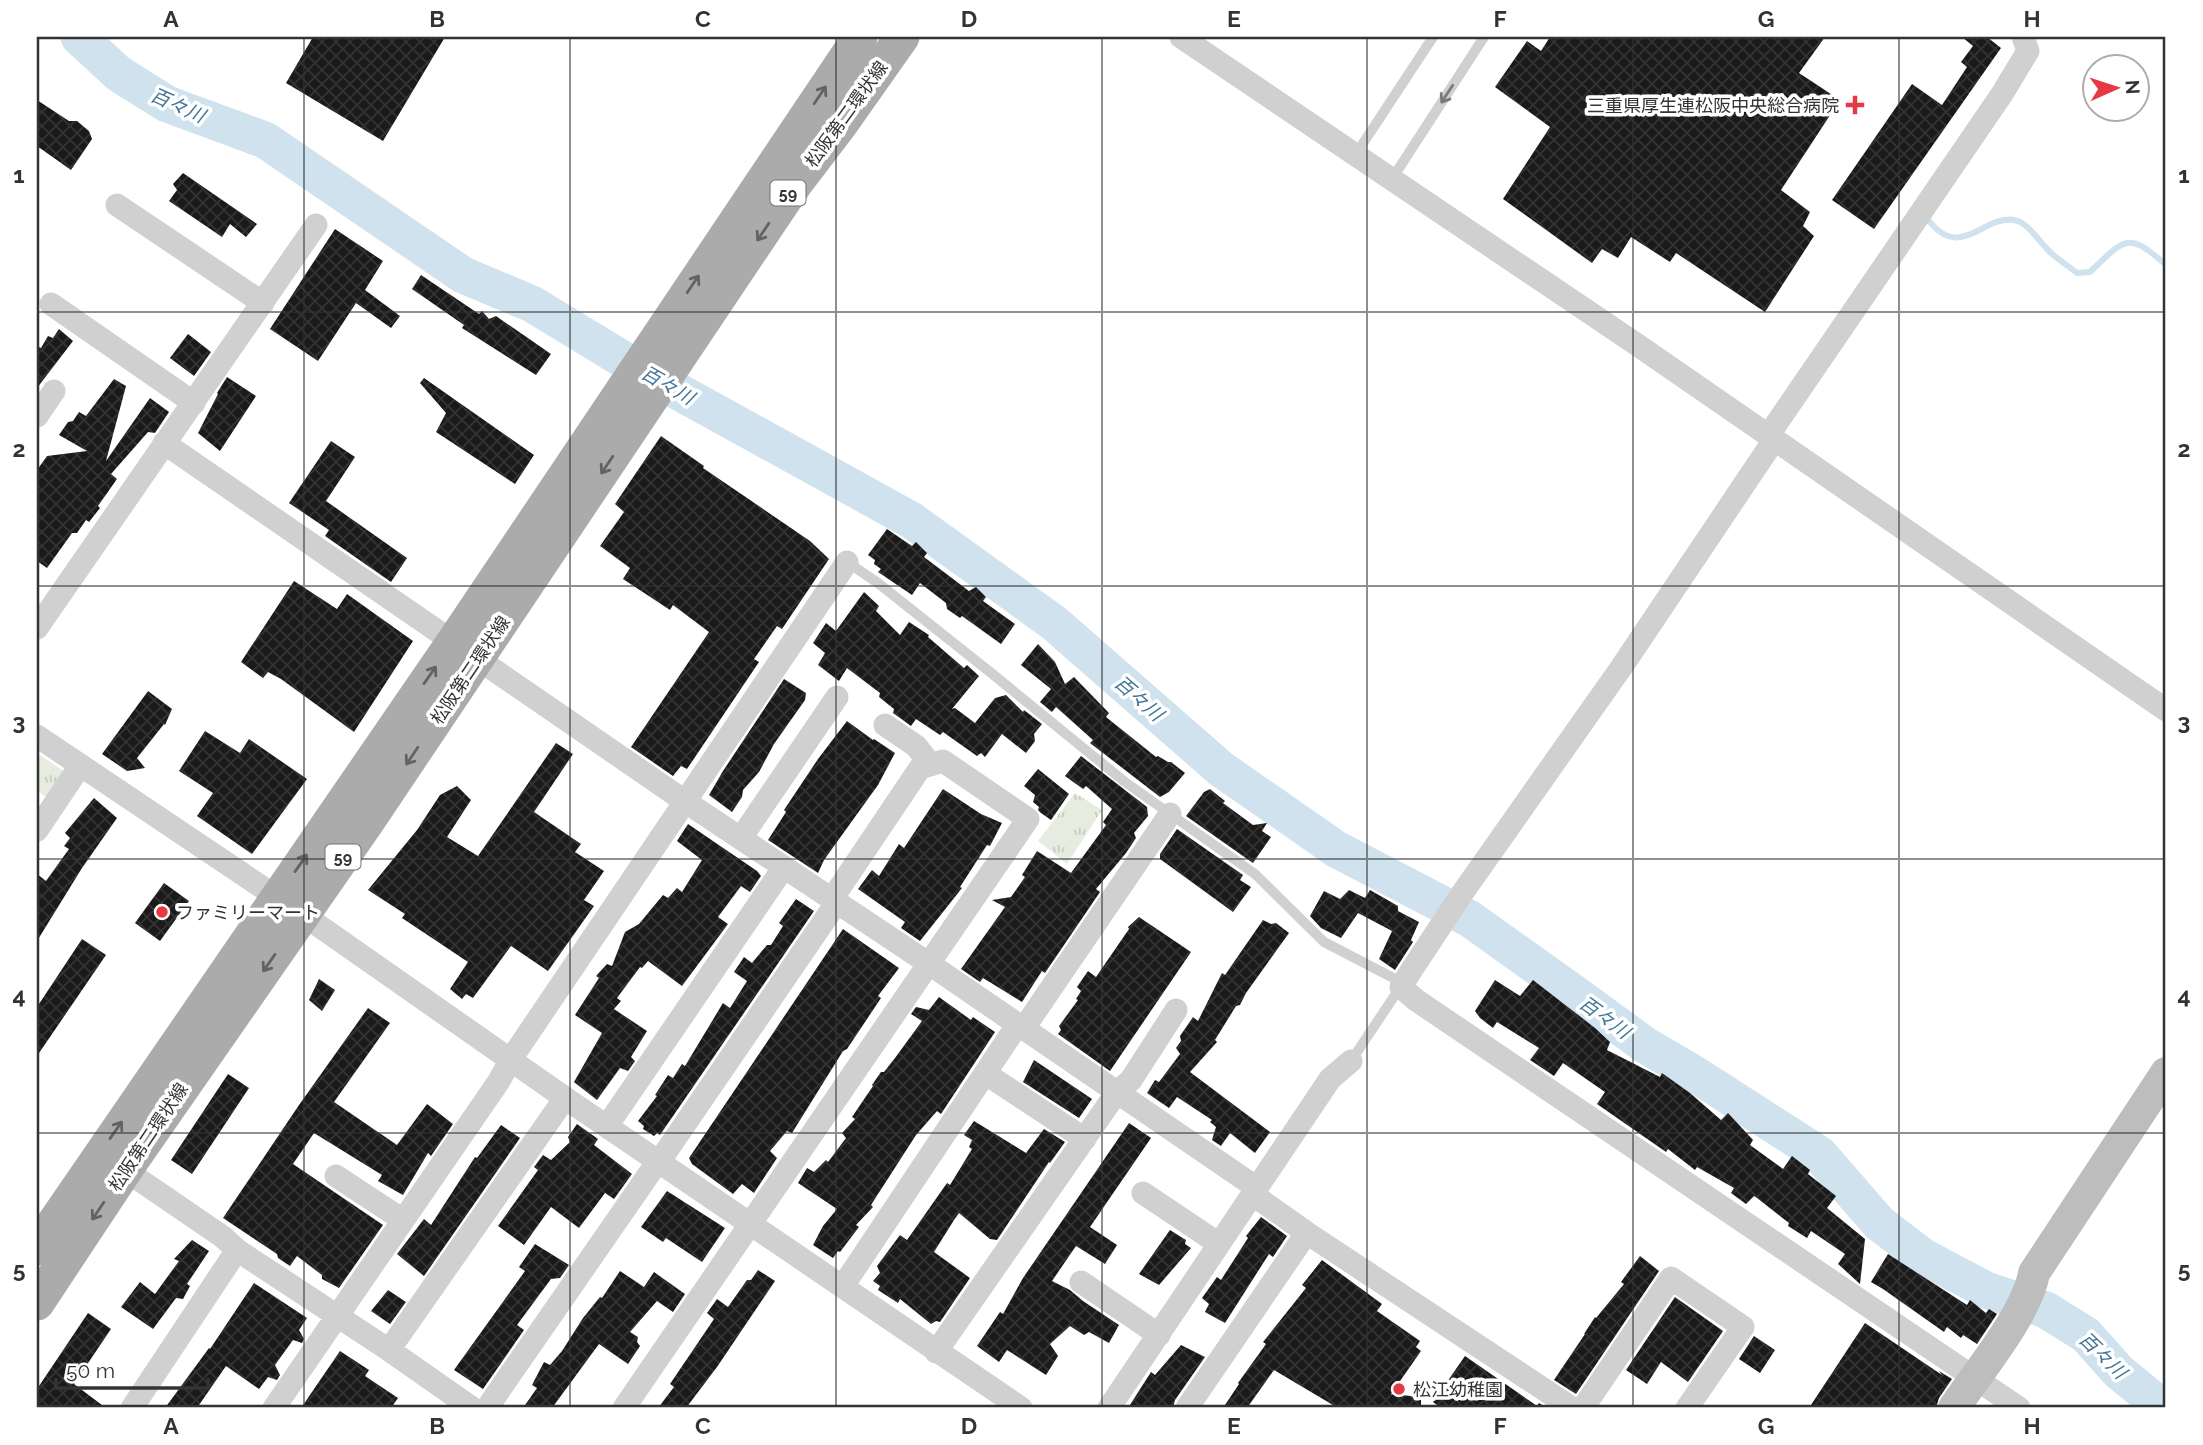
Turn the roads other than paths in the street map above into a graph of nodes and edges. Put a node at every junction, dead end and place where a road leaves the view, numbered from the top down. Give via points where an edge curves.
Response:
1 (860, 37) edge
2 (902, 37) edge
3 (1181, 37) edge
4 (1433, 37) edge
5 (1484, 37) edge
6 (2023, 37) edge
7 (1356, 155) junction
8 (1392, 179) junction
9 (117, 205) dead end
10 (316, 225) dead end
11 (263, 303) junction
12 (51, 304) dead end
13 (668, 348) junction
14 (54, 391) dead end
15 (194, 403) junction
16 (37, 416) edge
17 (1771, 438) junction
18 (164, 443) junction
19 (847, 562) joint
20 (37, 628) edge
21 (465, 651) junction
22 (837, 697) dead end
23 (2166, 710) edge
24 (885, 725) dead end
25 (37, 736) edge
26 (931, 765) junction
27 (80, 766) junction
28 (686, 802) junction
29 (1170, 814) junction
30 (37, 830) edge
31 (741, 838) junction
32 (784, 867) junction
33 (834, 900) junction
34 (290, 906) junction
35 (929, 963) junction
36 (1402, 985) junction
37 (1176, 1010) dead end
38 (1021, 1026) junction
39 (511, 1059) junction
40 (1351, 1061) joint
41 (2166, 1073) edge
42 (986, 1074) junction
43 (1117, 1092) junction
44 (565, 1098) junction
45 (607, 1126) junction
46 (1085, 1139) junction
47 (658, 1162) junction
48 (125, 1170) junction
49 (336, 1176) dead end
50 (1254, 1191) junction
51 (1143, 1193) dead end
52 (403, 1220) junction
53 (751, 1224) junction
54 (1301, 1241) dead end
55 (1219, 1244) junction
56 (37, 1248) edge
57 (237, 1250) junction
58 (1081, 1282) dead end
59 (843, 1286) junction
60 (37, 1303) edge
61 (337, 1315) junction
62 (1159, 1335) junction
63 (389, 1350) junction
64 (936, 1352) junction
65 (1975, 1377) junction
66 (132, 1408) edge
67 (274, 1408) edge
68 (472, 1408) edge
69 (487, 1408) edge
70 (624, 1408) edge
71 (1021, 1408) edge
72 (1109, 1408) edge
73 (1187, 1408) edge
74 (1572, 1408) edge
75 (1583, 1408) edge
76 (1687, 1408) edge
77 (1954, 1408) edge
78 (2020, 1408) edge

13 -> 1 main road, 松阪第二環状線 / 59
2 -> 13 main road, 松阪第二環状線 / 59
3 - 7 street
4 - 7 lane
5 -> 8 lane
6 - 17 street via 2028,51 2002,94
7 - 8 street
8 - 17 street
9 - 11 street
10 - 11 street
11 - 15 street
12 - 15 street
13 - 21 main road, 松阪第二環状線 / 59
14 - 16 street
15 - 18 street
17 - 23 street
17 - 36 street via 1623,665
18 - 20 street
18 - 21 street
19 - 28 street
19 - 29 lane
21 - 28 street
21 - 34 main road, 松阪第二環状線 / 59
22 - 31 street
24 - 26 street via 916,746
25 - 27 street
26 - 33 street via 920,768
26 - 35 street via 943,761 1028,819
27 - 30 street
27 - 34 street
28 - 31 street
28 - 39 street
29 - 36 lane via 1255,874 1324,942
29 - 38 street
31 - 32 street
32 - 33 street
32 - 45 street
33 - 35 street
33 - 47 street
34 - 39 street
34 -> 48 main road, 松阪第二環状線 / 59
56 -> 34 main road, 松阪第二環状線 / 59
35 - 38 street
35 - 53 street
36 - 40 lane
36 - 65 street via 1416,1000
37 - 43 street via 1130,1080
38 - 42 street
38 - 43 street
39 - 44 street
39 - 52 street
40 - 50 street via 1330,1079
41 - 65 street via 2034,1273 2017,1315
42 - 46 street
42 - 59 street
43 - 46 street
43 - 50 street
44 - 45 street
44 - 63 street
45 - 47 street
46 - 64 street
47 - 53 street
47 - 69 street
48 - 57 street
48 -> 60 main road, 松阪第二環状線 / 59
49 - 52 street
50 - 55 street
50 - 74 street
51 - 55 street
52 - 61 street
53 - 59 street
53 - 70 street
54 - 73 street
55 - 62 street
57 - 61 street
57 - 66 street
58 - 62 street
59 - 64 street
61 - 63 street
61 - 67 street
62 - 72 street
63 - 68 street
64 - 71 street
65 - 77 street
65 - 78 street
75 - 76 street via 1671,1278 1744,1327

